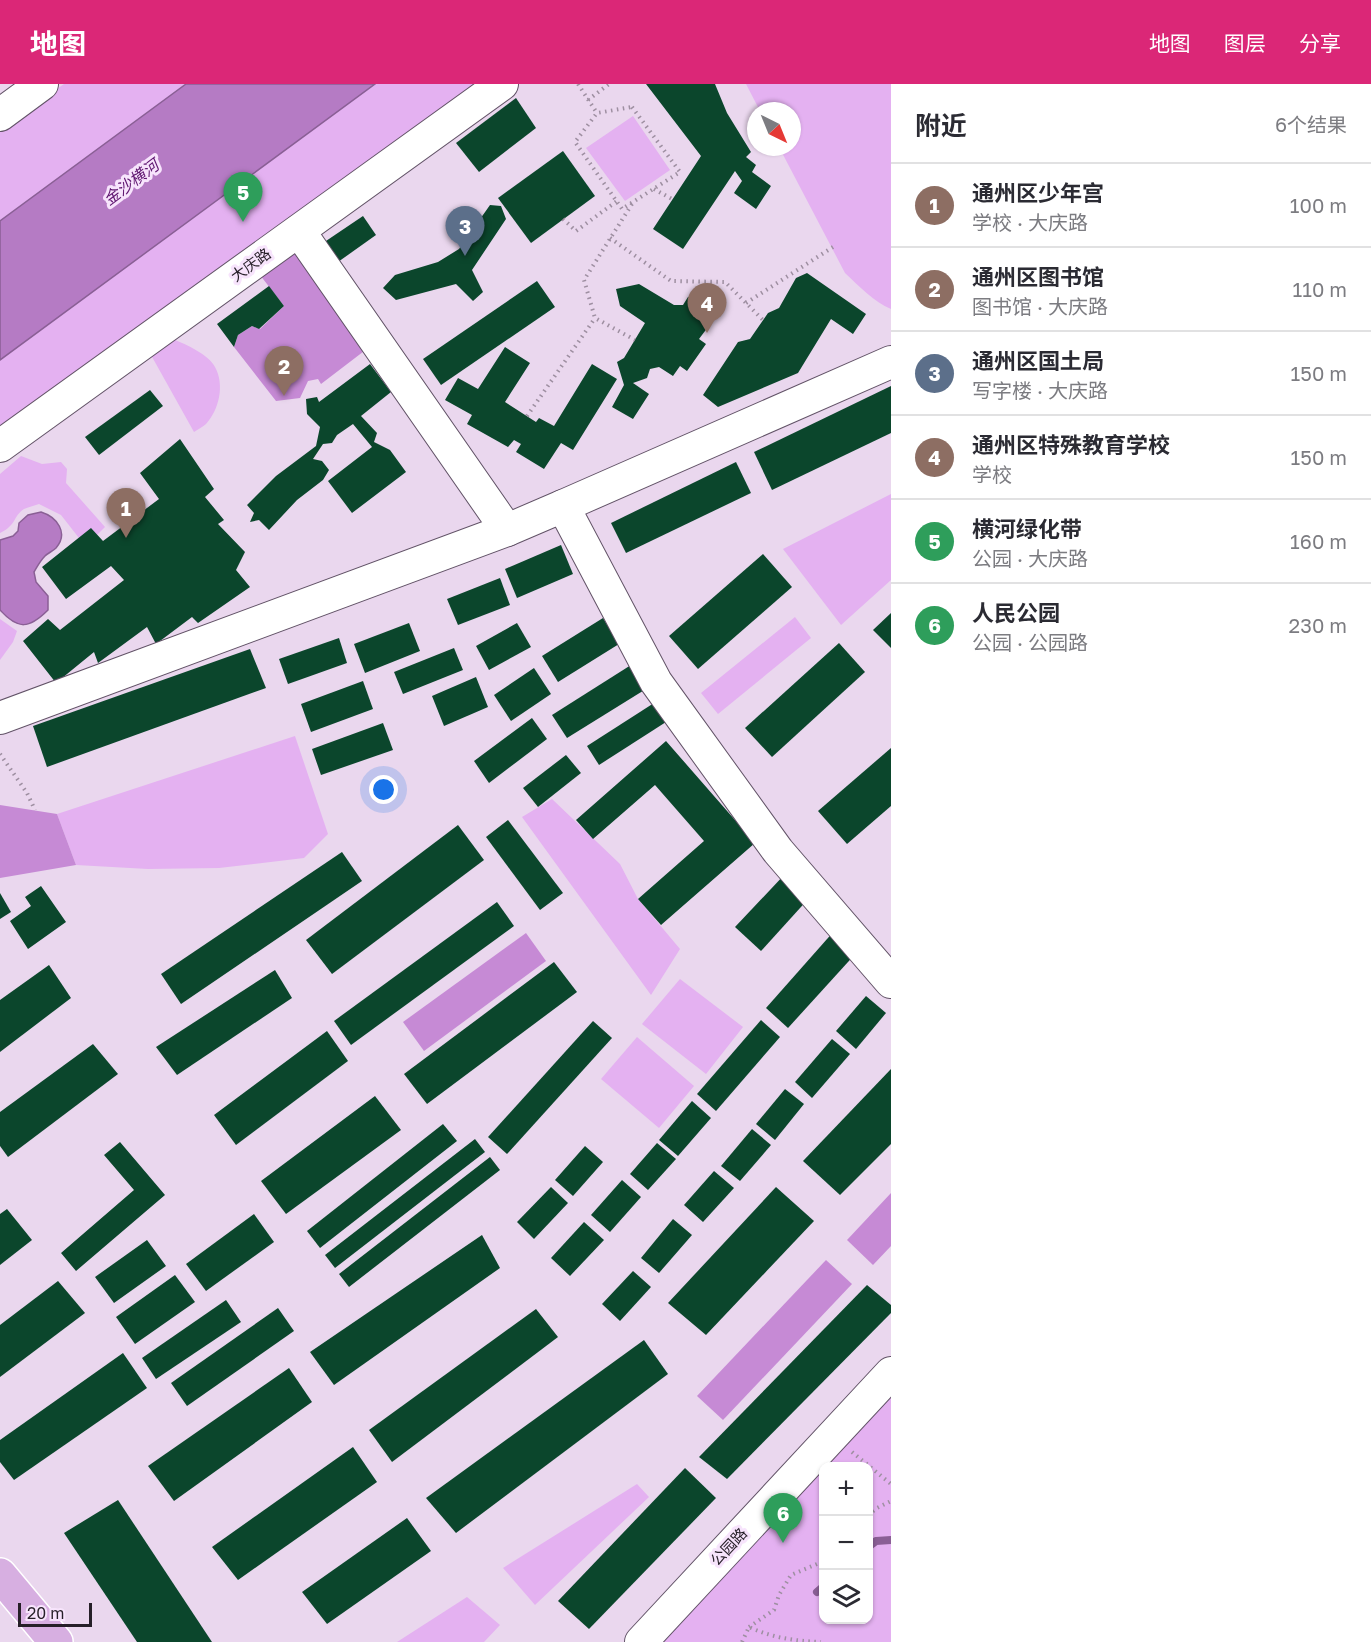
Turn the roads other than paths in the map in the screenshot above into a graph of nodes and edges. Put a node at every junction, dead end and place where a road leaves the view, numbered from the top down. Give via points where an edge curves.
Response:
1 (42, 84) edge
2 (502, 84) edge
3 (0, 115) edge
4 (299, 231) junction
5 (891, 362) edge
6 (0, 446) edge
7 (563, 506) junction
8 (507, 530) junction
9 (0, 718) edge
10 (891, 982) edge
11 (891, 1373) edge
12 (0, 1575) edge
13 (56, 1642) edge
14 (641, 1642) edge

1 - 3 street
2 - 4 street, 大庆路
4 - 6 street, 大庆路
4 - 8 street
5 - 7 street
7 - 8 street
7 - 10 street via 656,682 778,852
8 - 9 street
11 - 14 street, 公园路
12 - 13 main road

